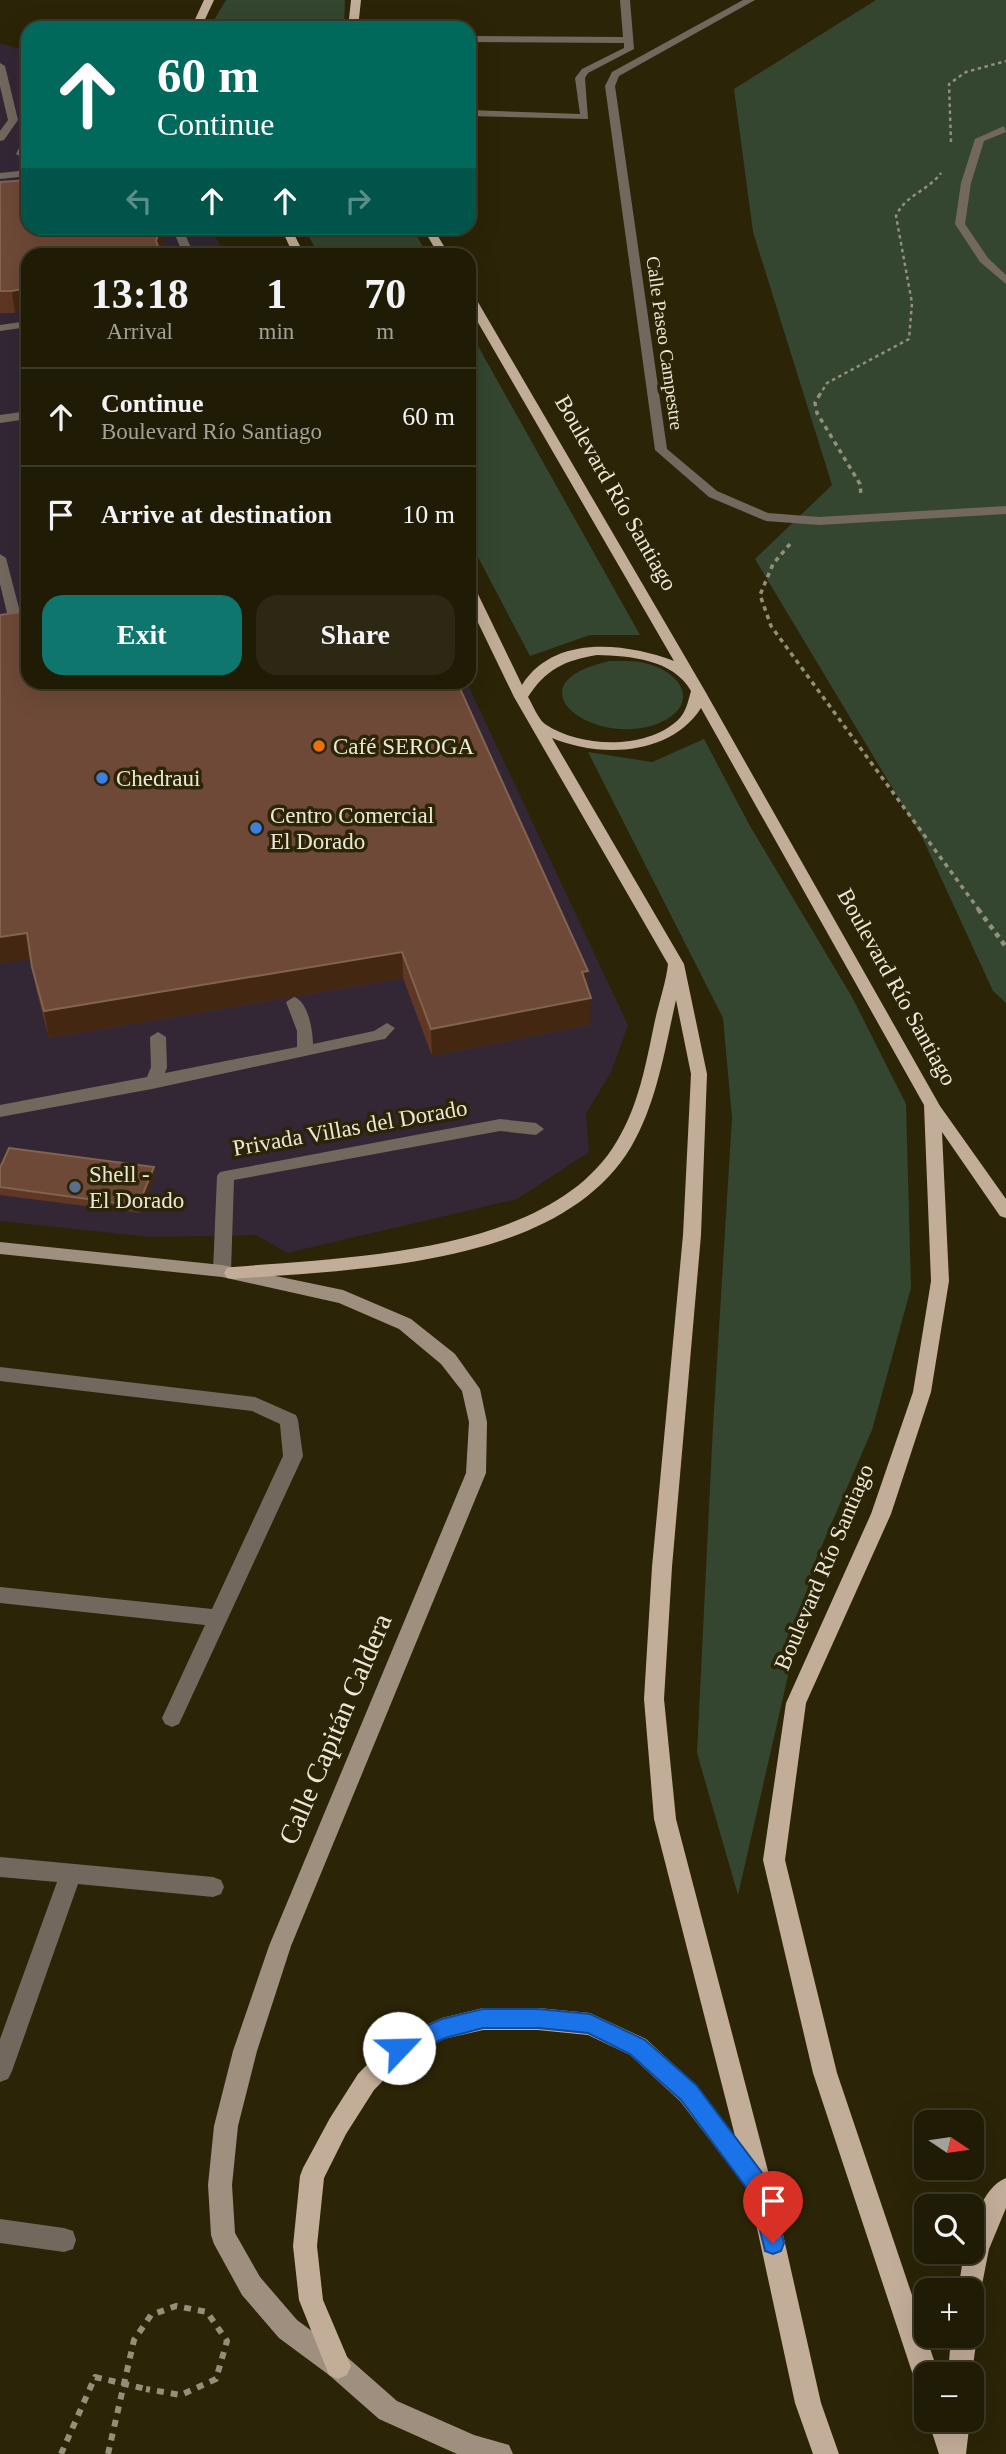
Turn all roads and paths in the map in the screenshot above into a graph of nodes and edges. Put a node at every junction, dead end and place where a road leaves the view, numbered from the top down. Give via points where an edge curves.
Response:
1 (209, 0) edge
2 (356, 0) edge
3 (625, 0) edge
4 (750, 0) edge
5 (199, 21) edge
6 (354, 21) edge
7 (476, 39) edge
8 (628, 40) junction
9 (0, 66) edge
10 (476, 113) edge
11 (1004, 129) dead end
12 (0, 138) edge
13 (21, 174) edge
14 (0, 176) edge
15 (1006, 281) edge
16 (476, 309) edge
17 (21, 325) edge
18 (0, 328) edge
19 (21, 416) edge
20 (0, 419) edge
21 (1006, 510) edge
22 (0, 558) edge
23 (476, 604) edge
24 (21, 613) edge
25 (21, 616) edge
26 (0, 620) edge
27 (694, 684) junction
28 (522, 697) junction
29 (537, 725) junction
30 (676, 964) junction
31 (294, 1002) edge
32 (387, 1028) dead end
33 (158, 1037) dead end
34 (305, 1051) junction
35 (152, 1083) junction
36 (932, 1105) junction
37 (0, 1111) edge
38 (536, 1129) dead end
39 (1006, 1212) edge
40 (0, 1248) edge
41 (227, 1272) junction
42 (0, 1374) edge
43 (0, 1595) edge
44 (218, 1619) junction
45 (172, 1718) dead end
46 (0, 1867) edge
47 (71, 1874) junction
48 (213, 1887) dead end
49 (0, 2071) edge
50 (761, 2190) junction
51 (1006, 2190) edge
52 (0, 2231) edge
53 (64, 2240) dead end
54 (972, 2278) edge
55 (922, 2362) edge
56 (338, 2366) junction
57 (808, 2403) junction
58 (945, 2432) edge
59 (956, 2432) edge
60 (61, 2454) edge
61 (108, 2454) edge
62 (500, 2454) edge
63 (817, 2454) edge
64 (826, 2454) edge
65 (953, 2454) edge

1 - 5 main road
2 - 6 main road
3 - 8 street
4 - 21 street, Calle Paseo Campestre via 615,74 610,86 661,450 713,494 766,517 819,521
7 - 8 street
8 - 10 street via 629,49 580,78 585,117
9 - 12 street via 13,120
11 - 15 street via 980,139 966,183 960,224 984,260
13 - 14 street
16 - 27 main road, Boulevard Río Santiago
17 - 18 street
19 - 20 street
22 - 24 street
23 - 28 main road
25 - 26 street
27 - 28 main road via 675,666 630,652 580,654 539,671
27 - 29 main road via 697,705 689,719 674,730 642,741 579,742
27 - 36 main road, Boulevard Río Santiago
28 - 29 main road
29 - 30 main road
30 - 41 main road via 642,1106 622,1147 595,1184 555,1213 445,1250
30 - 50 main road via 699,1074 692,1235 654,1699 665,1819
31 - 34 street via 305,1031
32 - 34 street via 379,1035
33 - 35 street via 159,1067
34 - 35 street
35 - 37 street
36 - 39 main road
36 - 55 main road, Boulevard Río Santiago via 940,1281 922,1392 881,1514 796,1703 774,1860 825,2073
38 - 41 street, Privada Villas del Dorado via 499,1125 226,1176
40 - 41 main road, Calle Capitán Caldera
41 - 56 main road, Calle Capitán Caldera via 343,1297 405,1324 448,1359 471,1389 478,1422 476,1473 280,1946 226,2126 220,2185 223,2235 251,2286 288,2329
42 - 44 street via 255,1404 289,1420 293,1456
43 - 44 street
44 - 45 street
46 - 47 street
47 - 48 street
47 - 49 street
50 - 56 main road via 688,2093 638,2047 590,2024 538,2019 483,2019 442,2029 399,2048 366,2082 312,2176 305,2246 311,2300
50 - 57 main road
51 - 54 main road via 999,2196 977,2249
52 - 53 street
56 - 62 main road, Calle Capitán Caldera via 388,2410 473,2448
57 - 63 main road
57 - 64 main road
58 - 65 main road
59 - 65 main road
60 - 61 path, bridge via 95,2377 146,2389 181,2395 216,2379 227,2341 207,2312 176,2306 151,2315 134,2340

